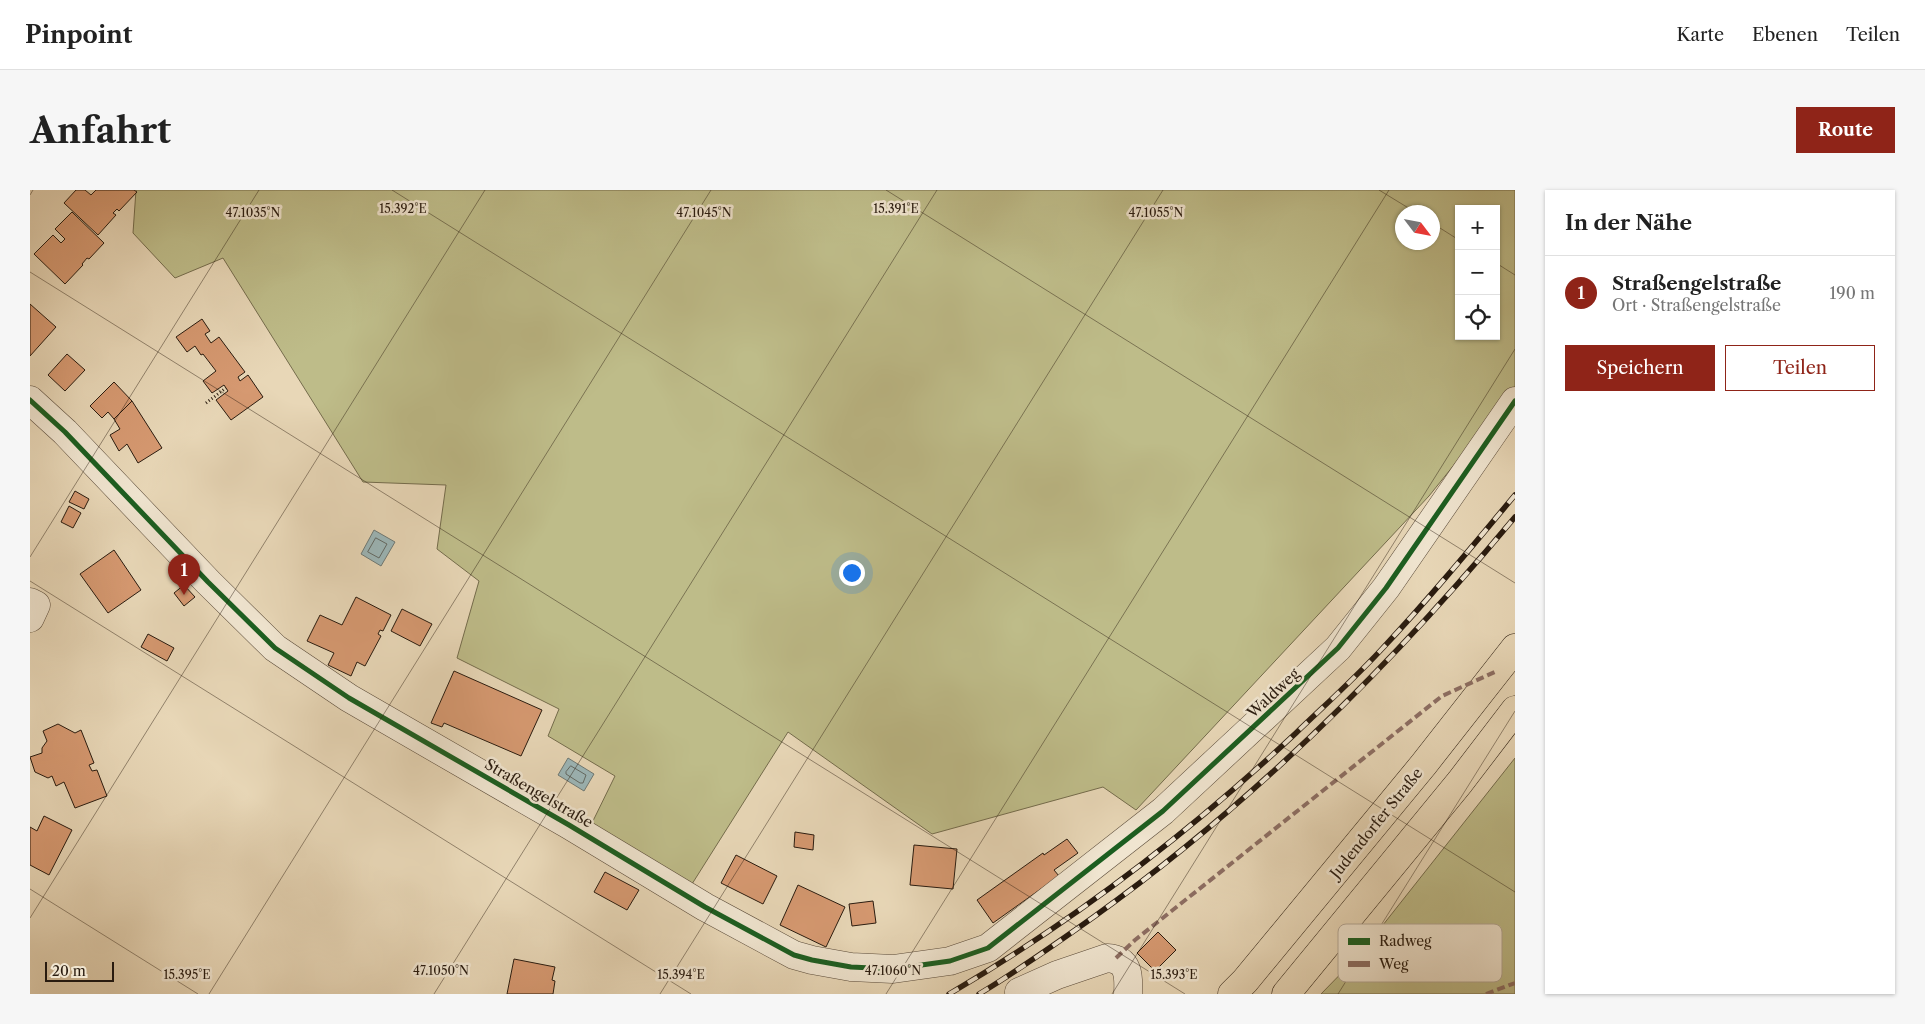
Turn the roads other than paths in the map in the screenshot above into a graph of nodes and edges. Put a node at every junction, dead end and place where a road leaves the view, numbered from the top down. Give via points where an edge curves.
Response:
1 (30, 400) edge
2 (1515, 401) edge
3 (30, 602) edge
4 (30, 618) edge
5 (1515, 648) edge
6 (1515, 710) edge
7 (1343, 924) edge
8 (1338, 931) edge
9 (988, 948) joint
10 (1019, 992) dead end
11 (1128, 994) edge
12 (1232, 994) edge
13 (1286, 994) edge

1 - 9 street, Straßengelstraße via 66,432 275,648 349,698 705,908 794,955 851,967 893,970 924,966
2 - 9 street, Waldweg via 1386,588 1338,648 1163,812
3 - 4 street via 36,605
5 - 12 main road, Judendorfer Straße via 1397,798
6 - 7 main road
8 - 13 main road
10 - 11 street via 1057,975 1116,958 1124,965 1129,977

